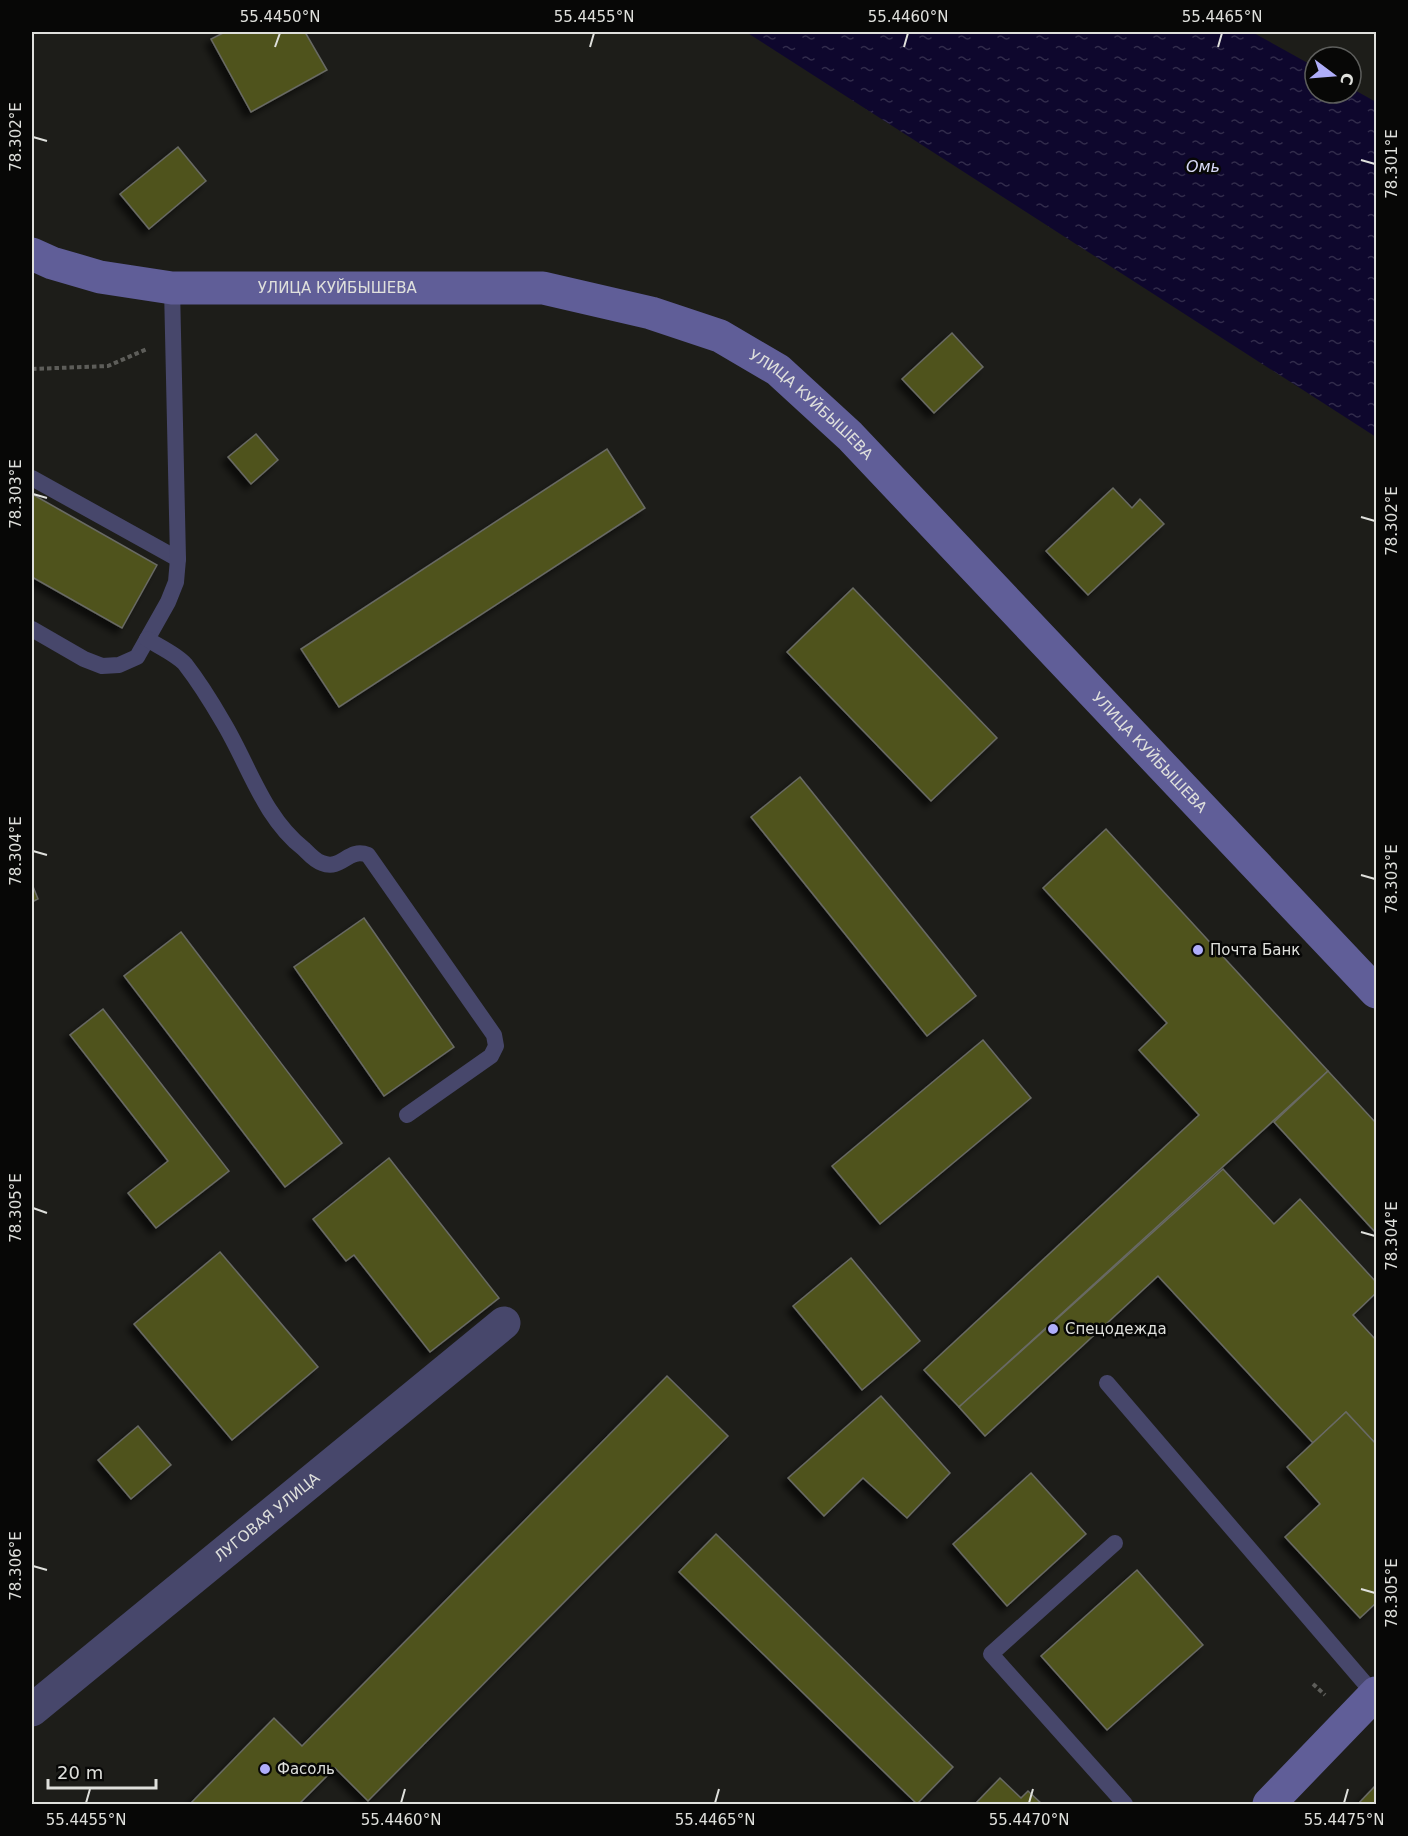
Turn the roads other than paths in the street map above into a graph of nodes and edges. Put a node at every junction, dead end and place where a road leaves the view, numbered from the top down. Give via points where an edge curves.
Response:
1 (32, 254) edge
2 (172, 288) junction
3 (32, 478) edge
4 (178, 559) junction
5 (32, 629) edge
6 (147, 639) junction
7 (1377, 992) edge
8 (407, 1115) dead end
9 (504, 1323) dead end
10 (1107, 1383) dead end
11 (1115, 1543) dead end
12 (1376, 1694) edge
13 (32, 1710) edge
14 (1125, 1804) edge
15 (1269, 1804) edge

1 - 2 street, УЛИЦА КУЙБЫШЕВА via 100,277
2 - 4 lane
2 - 7 street, УЛИЦА КУЙБЫШЕВА via 543,288 651,313 720,336 778,370 850,436
3 - 4 lane
4 - 6 lane via 176,582
5 - 6 lane via 102,666 119,665 137,657
6 - 8 lane via 183,662 224,722 264,803 290,838 320,863 329,865 338,864 353,853 368,855 494,1035 496,1046 491,1056
9 - 13 street, ЛУГОВАЯ УЛИЦА
10 - 12 lane
11 - 14 lane via 992,1654
12 - 15 street

